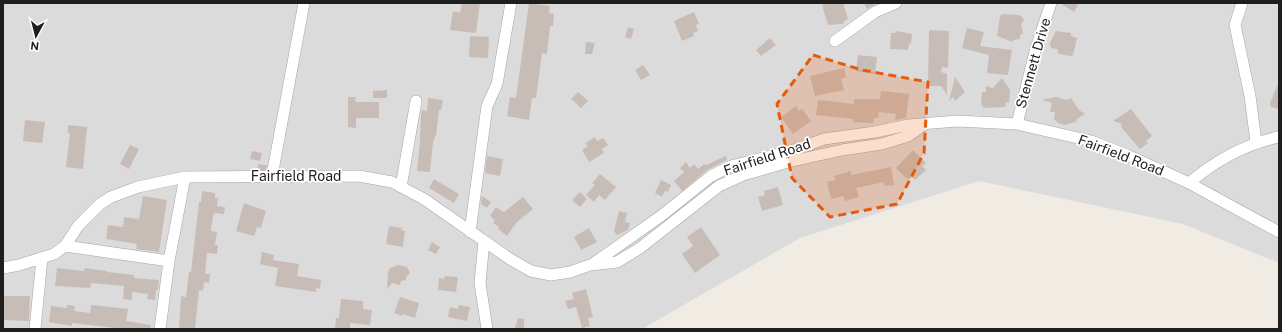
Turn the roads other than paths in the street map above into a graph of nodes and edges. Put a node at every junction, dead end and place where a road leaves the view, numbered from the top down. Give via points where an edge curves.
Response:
1 (304, 3) edge
2 (511, 3) edge
3 (896, 3) edge
4 (1051, 3) edge
5 (1242, 3) edge
6 (835, 41) dead end
7 (416, 101) dead end
8 (1017, 124) junction
9 (1279, 137) edge
10 (1256, 142) junction
11 (272, 176) junction
12 (185, 177) junction
13 (1189, 183) junction
14 (401, 187) junction
15 (470, 232) junction
16 (1279, 232) edge
17 (484, 241) junction
18 (65, 246) junction
19 (42, 258) junction
20 (169, 261) junction
21 (3, 268) edge
22 (35, 329) edge
23 (160, 329) edge
24 (487, 329) edge

1 - 11 street
2 - 15 street via 497,84 488,106
3 - 6 street via 874,12
4 - 8 street, Stennett Drive via 1036,48
5 - 10 street via 1234,25 1250,96
7 - 14 street
8 - 13 street, Fairfield Road via 1091,141
8 - 17 street, Fairfield Road via 957,121 925,124 908,136 882,144 788,162 743,175 719,186 645,244 617,262 590,265 551,275 531,271
9 - 10 street
10 - 13 street via 1208,167
11 - 12 street, Fairfield Road
11 - 14 street, Fairfield Road via 359,176 392,182
12 - 18 street, Fairfield Road via 138,187 111,197 90,213
12 - 20 street
13 - 16 street, Fairfield Road
14 - 15 street, Fairfield Road via 424,199
15 - 17 street, Fairfield Road
17 - 24 street via 480,283
18 - 19 street, Fairfield Road via 54,254
18 - 20 street
19 - 21 street, Fairfield Road
19 - 22 street
20 - 23 street

